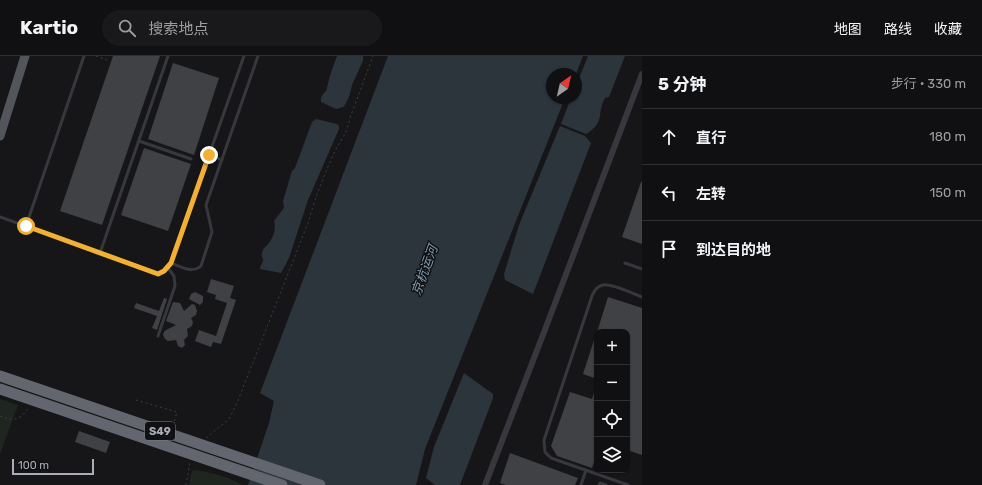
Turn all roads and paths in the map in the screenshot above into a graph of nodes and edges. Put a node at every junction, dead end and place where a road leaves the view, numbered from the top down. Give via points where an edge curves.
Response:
1 (25, 56) edge
2 (84, 56) edge
3 (96, 56) edge
4 (168, 56) edge
5 (238, 56) edge
6 (258, 56) edge
7 (373, 56) edge
8 (243, 57) edge
9 (108, 60) dead end
10 (642, 74) edge
11 (0, 136) edge
12 (139, 141) junction
13 (209, 155) junction
14 (191, 159) dead end
15 (222, 160) junction
16 (0, 217) edge
17 (26, 226) junction
18 (100, 253) junction
19 (171, 263) junction
20 (625, 263) dead end
21 (168, 268) junction
22 (642, 269) edge
23 (642, 297) edge
24 (158, 336) dead end
25 (0, 376) edge
26 (0, 389) edge
27 (136, 400) dead end
28 (30, 404) dead end
29 (0, 416) edge
30 (173, 427) dead end
31 (203, 440) dead end
32 (191, 458) dead end
33 (586, 470) junction
34 (186, 485) edge
35 (282, 485) edge
36 (320, 485) edge
37 (485, 485) edge
38 (581, 485) edge
39 (599, 485) edge
40 (606, 485) edge
41 (628, 485) edge

1 - 11 main road
2 - 17 lane
3 - 9 path
4 - 12 lane
5 - 8 lane
6 - 15 lane
7 - 31 path via 345,136 336,149 314,203 237,403 229,419
8 - 13 lane
10 - 37 street
12 - 14 lane
12 - 18 lane
13 - 15 lane
13 - 19 lane
15 - 19 lane via 206,205 212,232 200,266 193,270
16 - 17 lane
17 - 18 lane
18 - 21 lane via 158,274
19 - 21 lane
20 - 22 lane
21 - 24 lane via 174,276 175,286
23 - 33 lane via 608,285 601,285 595,290 544,440 546,452 551,458
25 - 36 highway, S49, bridge
26 - 35 highway, S49, bridge
27 - 30 path via 177,412
28 - 29 path via 16,419
32 - 34 path
33 - 38 lane
33 - 41 lane
39 - 40 lane

